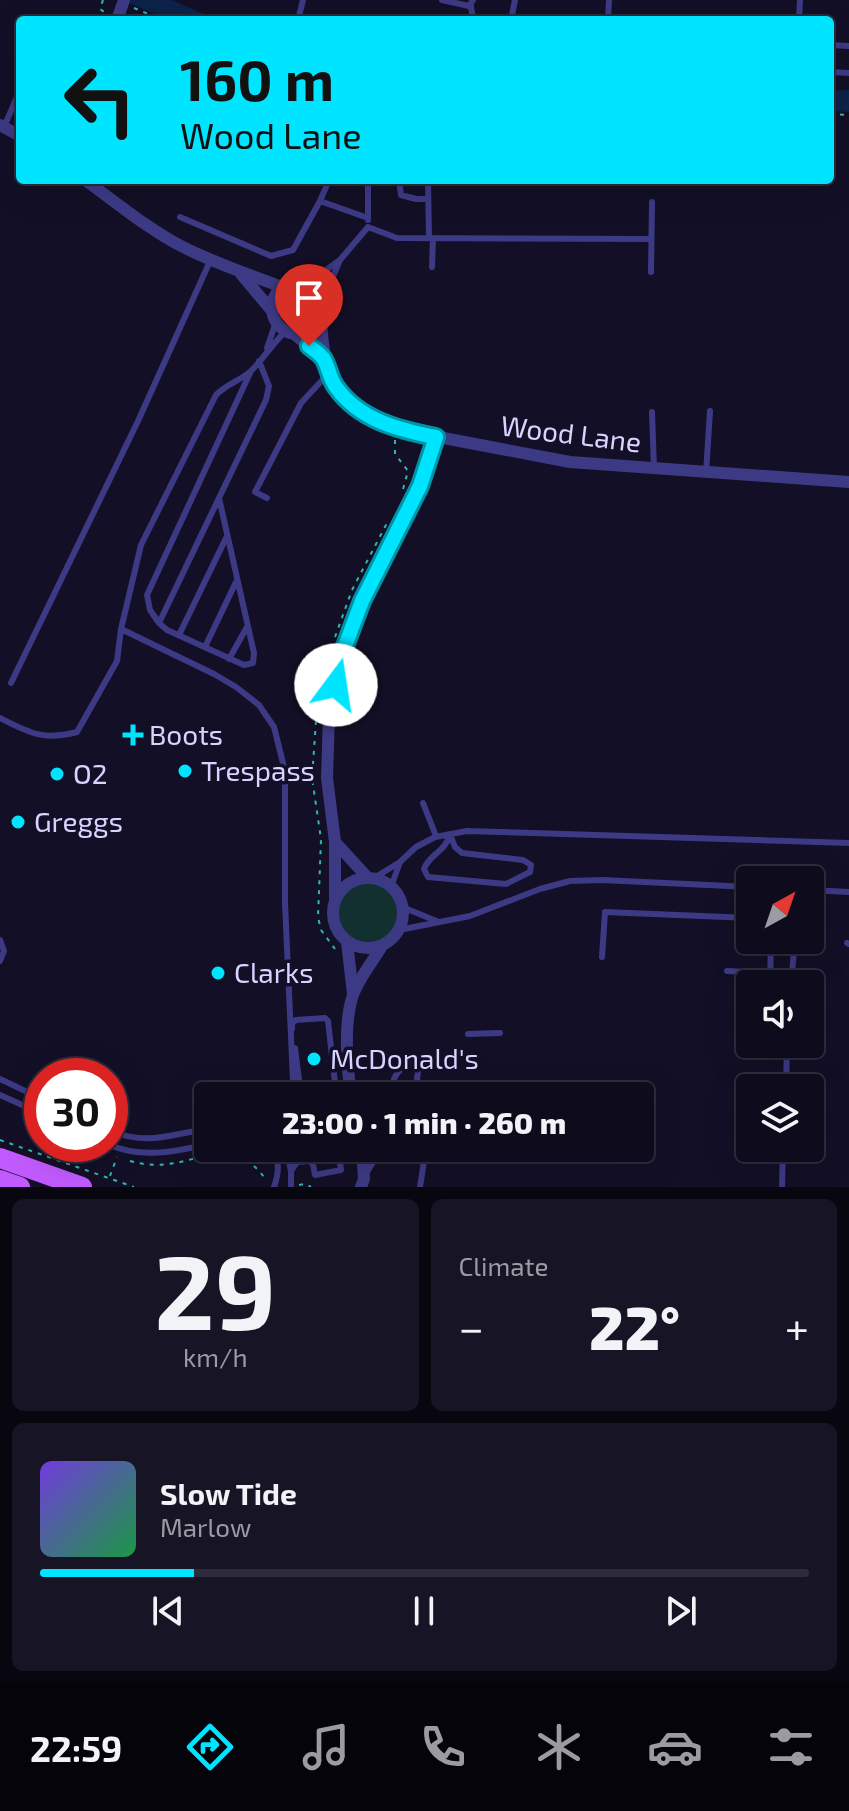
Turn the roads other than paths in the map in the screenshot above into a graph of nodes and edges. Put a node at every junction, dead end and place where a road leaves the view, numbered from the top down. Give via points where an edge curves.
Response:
1 (442, 0) edge
2 (472, 3) edge
3 (16, 104) edge
4 (2, 126) edge
5 (90, 184) edge
6 (327, 184) edge
7 (368, 184) edge
8 (400, 184) edge
9 (428, 184) edge
10 (428, 199) junction
11 (320, 201) junction
12 (652, 202) dead end
13 (180, 217) dead end
14 (368, 218) junction
15 (368, 227) junction
16 (431, 238) junction
17 (651, 239) junction
18 (211, 259) junction
19 (340, 260) junction
20 (432, 267) dead end
21 (239, 272) junction
22 (651, 272) dead end
23 (308, 283) junction
24 (282, 287) junction
25 (323, 300) junction
26 (321, 321) junction
27 (282, 324) junction
28 (266, 351) junction
29 (323, 358) junction
30 (259, 361) junction
31 (250, 372) junction
32 (328, 374) junction
33 (710, 411) dead end
34 (652, 412) dead end
35 (436, 437) junction
36 (654, 469) junction
37 (706, 473) junction
38 (849, 482) edge
39 (219, 498) junction
40 (267, 498) dead end
41 (227, 536) junction
42 (236, 580) junction
43 (159, 623) junction
44 (247, 625) junction
45 (121, 629) junction
46 (179, 635) junction
47 (205, 647) junction
48 (229, 659) junction
49 (11, 683) dead end
50 (0, 718) edge
51 (423, 803) dead end
52 (450, 834) junction
53 (436, 836) junction
54 (335, 842) junction
55 (849, 843) edge
56 (451, 844) junction
57 (400, 862) junction
58 (371, 878) junction
59 (736, 886) edge
60 (391, 887) junction
61 (824, 891) edge
62 (849, 892) edge
63 (335, 900) junction
64 (402, 907) junction
65 (736, 917) edge
66 (439, 922) junction
67 (399, 930) junction
68 (0, 940) edge
69 (347, 942) junction
70 (382, 946) junction
71 (602, 957) dead end
72 (0, 961) edge
73 (727, 971) dead end
74 (736, 971) edge
75 (353, 994) junction
76 (500, 1033) dead end
77 (468, 1034) dead end
78 (0, 1079) edge
79 (293, 1082) edge
80 (299, 1082) edge
81 (335, 1082) edge
82 (351, 1082) edge
83 (393, 1082) edge
84 (418, 1082) edge
85 (24, 1090) edge
86 (0, 1095) edge
87 (24, 1106) edge
88 (194, 1132) edge
89 (128, 1137) edge
90 (194, 1146) edge
91 (128, 1151) edge
92 (0, 1158) edge
93 (278, 1162) edge
94 (289, 1162) edge
95 (340, 1162) edge
96 (362, 1162) edge
97 (374, 1162) edge
98 (424, 1162) edge
99 (783, 1162) edge
100 (313, 1164) joint
101 (291, 1171) junction
102 (0, 1180) edge
103 (362, 1183) edge
104 (20, 1187) edge
105 (82, 1187) edge
106 (274, 1187) edge
107 (293, 1187) edge
108 (420, 1187) edge
109 (782, 1187) edge

1 - 2 lane
3 - 4 lane
5 - 18 street via 156,232
6 - 11 lane
7 - 14 lane
8 - 10 lane via 401,195
9 - 10 lane
10 - 16 lane
11 - 13 lane via 293,250 271,256
11 - 14 lane
12 - 17 lane
14 - 15 lane
15 - 16 lane via 397,238
15 - 19 lane
16 - 17 lane
16 - 20 lane
17 - 22 lane
18 - 21 street
18 - 49 lane
19 - 23 lane
19 - 25 lane
21 - 24 street
21 - 27 street
23 - 24 street
23 - 25 street
24 - 27 street via 276,293
25 - 26 street
26 - 27 street via 309,332
26 - 29 street, Wood Lane
27 - 28 lane
27 - 28 lane
27 - 29 street
28 - 30 lane
29 - 32 street, Wood Lane
30 - 31 lane
30 - 39 lane via 269,386 266,400
31 - 43 lane via 147,595
31 - 45 lane via 216,395 141,545
32 - 35 street, Wood Lane via 350,403 373,418
32 - 40 lane via 301,403 255,492
33 - 37 lane
34 - 36 lane
35 - 36 street, Wood Lane via 570,462
35 - 54 street via 420,486 362,601 342,654 329,715 327,778
36 - 37 street, Wood Lane
37 - 38 street, Wood Lane
39 - 41 lane
39 - 43 lane
41 - 42 lane
41 - 46 lane
42 - 44 lane
42 - 47 lane
43 - 46 lane
44 - 48 lane
44 - 48 lane via 253,663
45 - 50 lane via 117,661 77,732 42,737
45 - 79 lane via 236,687 259,705 274,727 285,771
46 - 47 lane
47 - 48 lane
51 - 53 lane
52 - 53 lane
52 - 55 lane
52 - 56 lane
53 - 57 lane
54 - 58 street
54 - 63 street
56 - 56 lane via 462,853 523,860 531,869 506,884 428,877 426,864
57 - 58 lane
57 - 60 lane
58 - 60 street
58 - 63 street via 348,884
59 - 66 lane via 570,881
60 - 64 street
61 - 62 lane
63 - 69 street via 334,923
64 - 66 lane
64 - 67 street
65 - 71 lane via 605,912
66 - 67 lane
67 - 70 street
68 - 72 lane
69 - 70 street
69 - 75 street
70 - 75 street
73 - 74 lane
75 - 82 street via 348,1032
76 - 77 lane
78 - 85 lane
80 - 81 lane via 292,1023 325,1018
83 - 84 lane via 403,1066 421,1056
86 - 87 lane
88 - 89 lane via 161,1139
90 - 91 lane via 151,1154
92 - 105 main road
93 - 106 lane
94 - 101 lane
95 - 100 lane via 341,1170 315,1175
96 - 103 street
97 - 103 lane
98 - 108 lane
99 - 109 lane
100 - 101 lane via 297,1162
101 - 107 lane
102 - 104 main road

